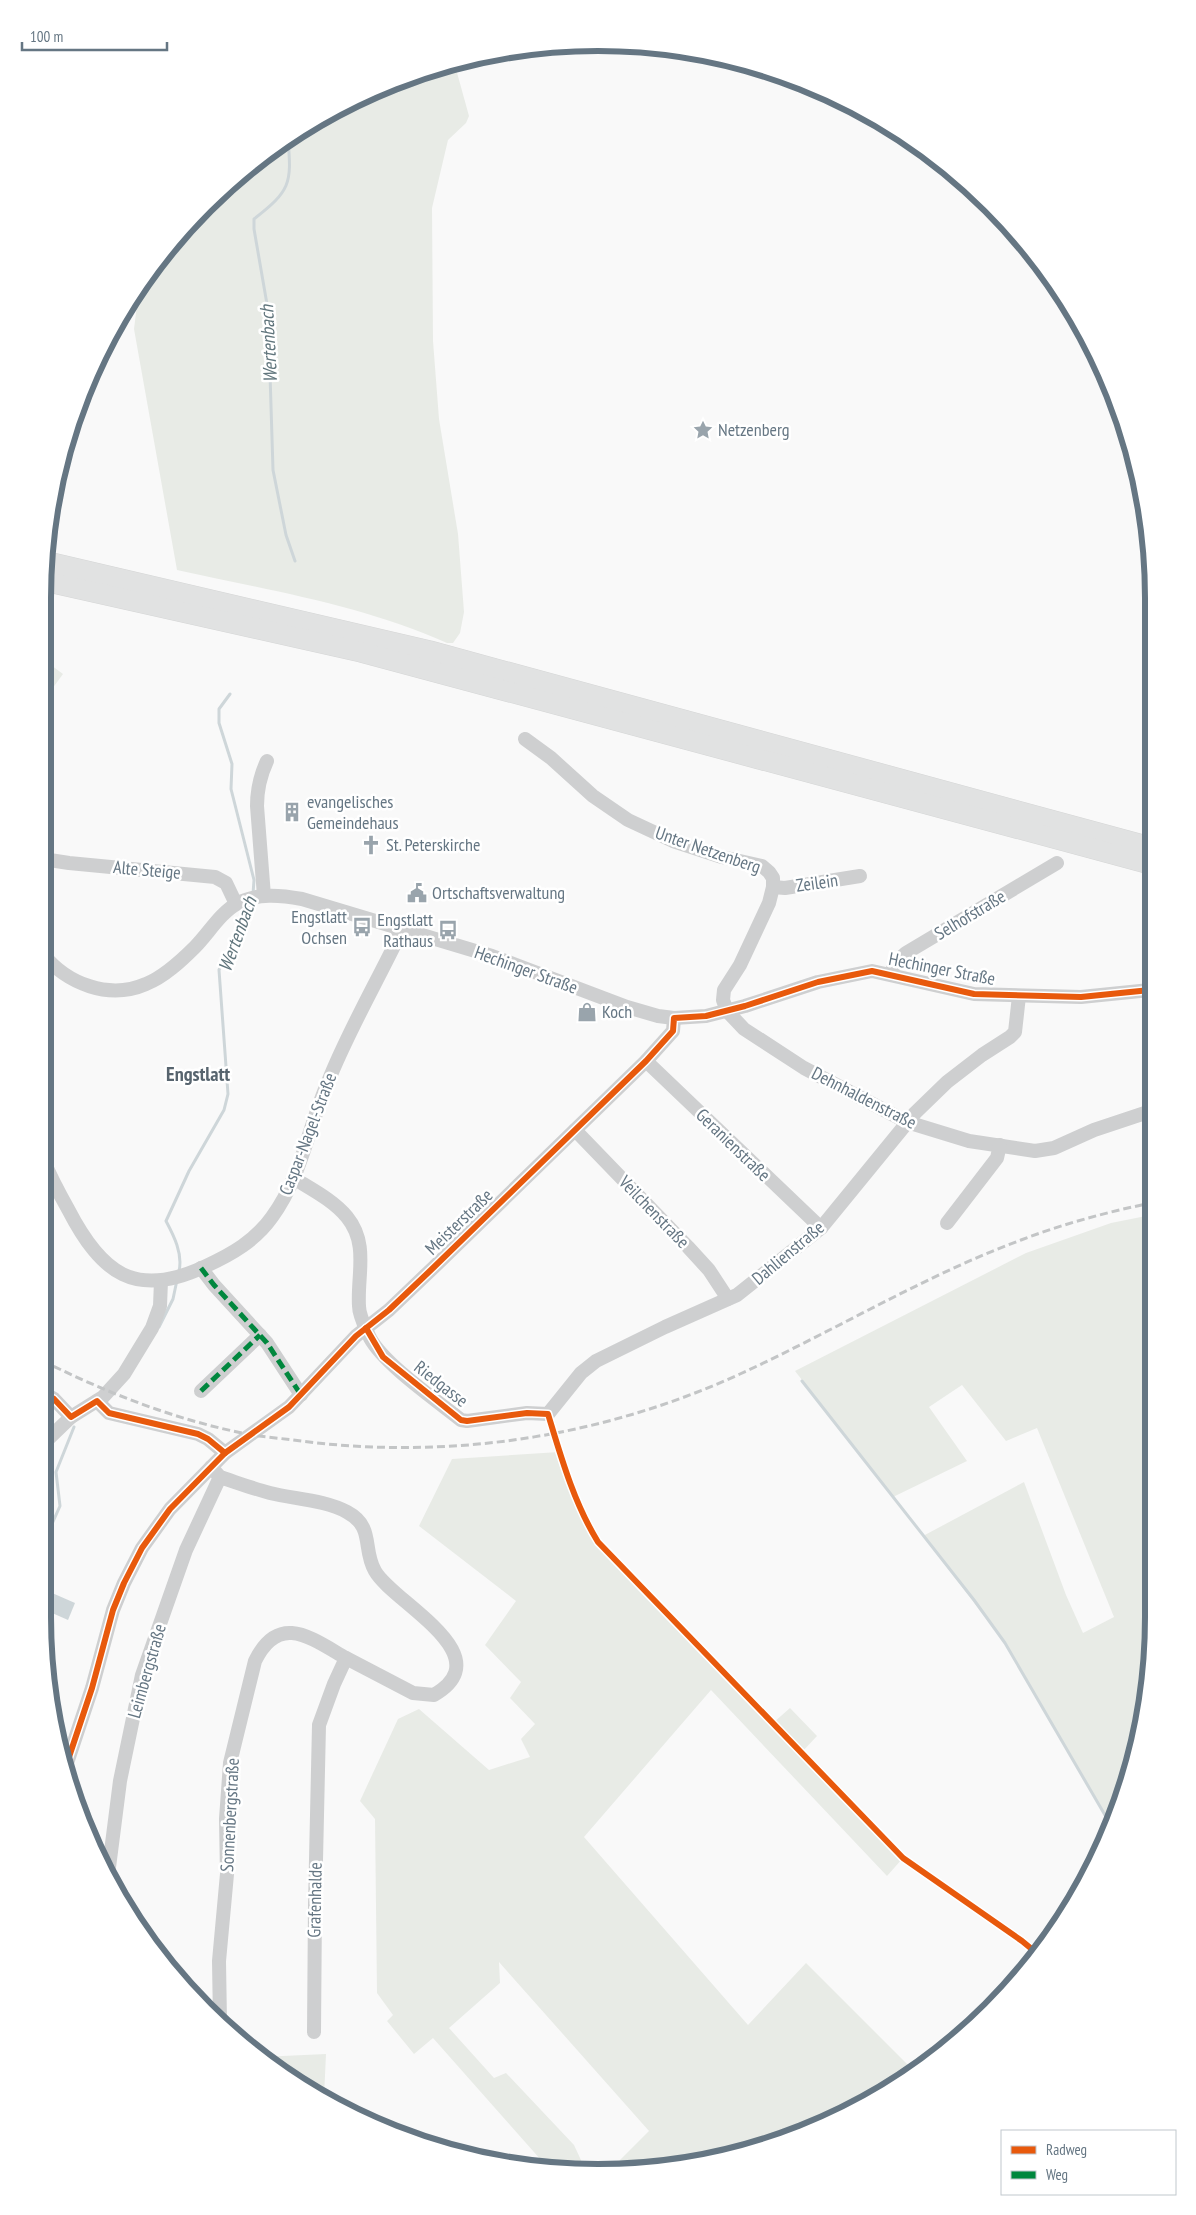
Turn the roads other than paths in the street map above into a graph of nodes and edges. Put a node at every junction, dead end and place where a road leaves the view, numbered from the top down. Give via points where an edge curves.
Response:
1 (52, 563) edge
2 (51, 583) edge
3 (525, 739) dead end
4 (267, 761) dead end
5 (1145, 846) edge
6 (51, 860) edge
7 (1057, 863) dead end
8 (1145, 863) edge
9 (860, 876) dead end
10 (773, 887) junction
11 (264, 896) junction
12 (241, 902) junction
13 (400, 929) junction
14 (51, 964) edge
15 (891, 974) junction
16 (1145, 990) edge
17 (1019, 996) junction
18 (727, 1011) junction
19 (674, 1018) junction
20 (646, 1061) junction
21 (1145, 1113) edge
22 (907, 1122) junction
23 (575, 1130) junction
24 (1000, 1145) junction
25 (295, 1179) junction
26 (51, 1184) edge
27 (947, 1223) dead end
28 (821, 1228) junction
29 (202, 1268) junction
30 (166, 1280) junction
31 (728, 1300) junction
32 (366, 1328) junction
33 (260, 1335) junction
34 (201, 1391) dead end
35 (301, 1395) junction
36 (51, 1398) edge
37 (97, 1401) junction
38 (548, 1414) joint
39 (72, 1417) junction
40 (51, 1437) edge
41 (225, 1453) junction
42 (215, 1472) junction
43 (346, 1658) junction
44 (69, 1756) edge
45 (110, 1862) edge
46 (220, 2012) edge
47 (314, 2032) dead end

1 - 5 highway via 430,652
2 - 8 highway via 362,652
3 - 10 street, Unter Netzenberg via 593,796 628,820 673,841 762,866 773,878
4 - 11 street via 257,791
6 - 12 street, Alte Steige via 215,877 226,883
7 - 15 street, Selhofstraße via 906,953
9 - 10 street, Zeilein
10 - 18 street, Unter Netzenberg via 763,918 724,990
11 - 12 street, Hechinger Straße
11 - 13 street, Hechinger Straße via 302,899
12 - 14 street via 195,947 146,985 130,989 101,989 77,982
13 - 19 street, Hechinger Straße via 492,956 627,1007
13 - 25 street, Caspar-Nagel-Straße via 327,1083
15 - 17 street, Hechinger Straße via 974,994
15 - 18 street, Hechinger Straße via 872,971 849,975
16 - 17 street, Hechinger Straße via 1081,996
17 - 22 street, Dahlienstraße via 1015,1032 947,1082
18 - 19 street, Hechinger Straße
18 - 22 street, Dehnhaldenstraße via 744,1029 804,1068
19 - 20 street, Meisterstraße via 674,1032
20 - 23 street, Meisterstraße
20 - 28 street, Geranienstraße
21 - 24 street, Dehnhaldenstraße via 1047,1150
22 - 24 street, Dehnhaldenstraße via 969,1141
22 - 28 street, Dahlienstraße
23 - 31 street, Veilchenstraße via 688,1246 709,1270
23 - 32 street, Meisterstraße via 427,1274
24 - 27 street via 997,1158
25 - 29 street, Caspar-Nagel-Straße via 259,1233 227,1256
25 - 32 street, Riedgasse via 325,1198 346,1216 356,1231 361,1254 359,1308
26 - 30 street, Caspar-Nagel-Straße via 86,1241 107,1266 129,1277
28 - 31 street, Dahlienstraße
29 - 30 street, Caspar-Nagel-Straße
29 - 33 street
30 - 37 street via 160,1306 146,1339 124,1374
31 - 38 street, Dahlienstraße via 596,1361 581,1373
32 - 35 street, Meisterstraße
32 - 38 street, Riedgasse via 383,1357 461,1420
33 - 34 street
33 - 35 street
35 - 41 street, Meisterstraße
36 - 39 street
37 - 39 street
37 - 41 street via 110,1413 198,1434
39 - 40 street
41 - 42 street, Meisterstraße
42 - 43 street, Sonnenbergstraße via 269,1493 309,1500 347,1512 366,1530 374,1571 446,1640 456,1668 454,1678 434,1695 413,1693
42 - 44 street, Meisterstraße via 181,1497 154,1529 131,1568 113,1610
42 - 45 street, Leimbergstraße via 142,1675 120,1781
43 - 46 street, Sonnenbergstraße via 311,1638 290,1632 271,1638 255,1661 230,1763 227,1874 219,1961
43 - 47 street, Grafenhalde via 319,1726

